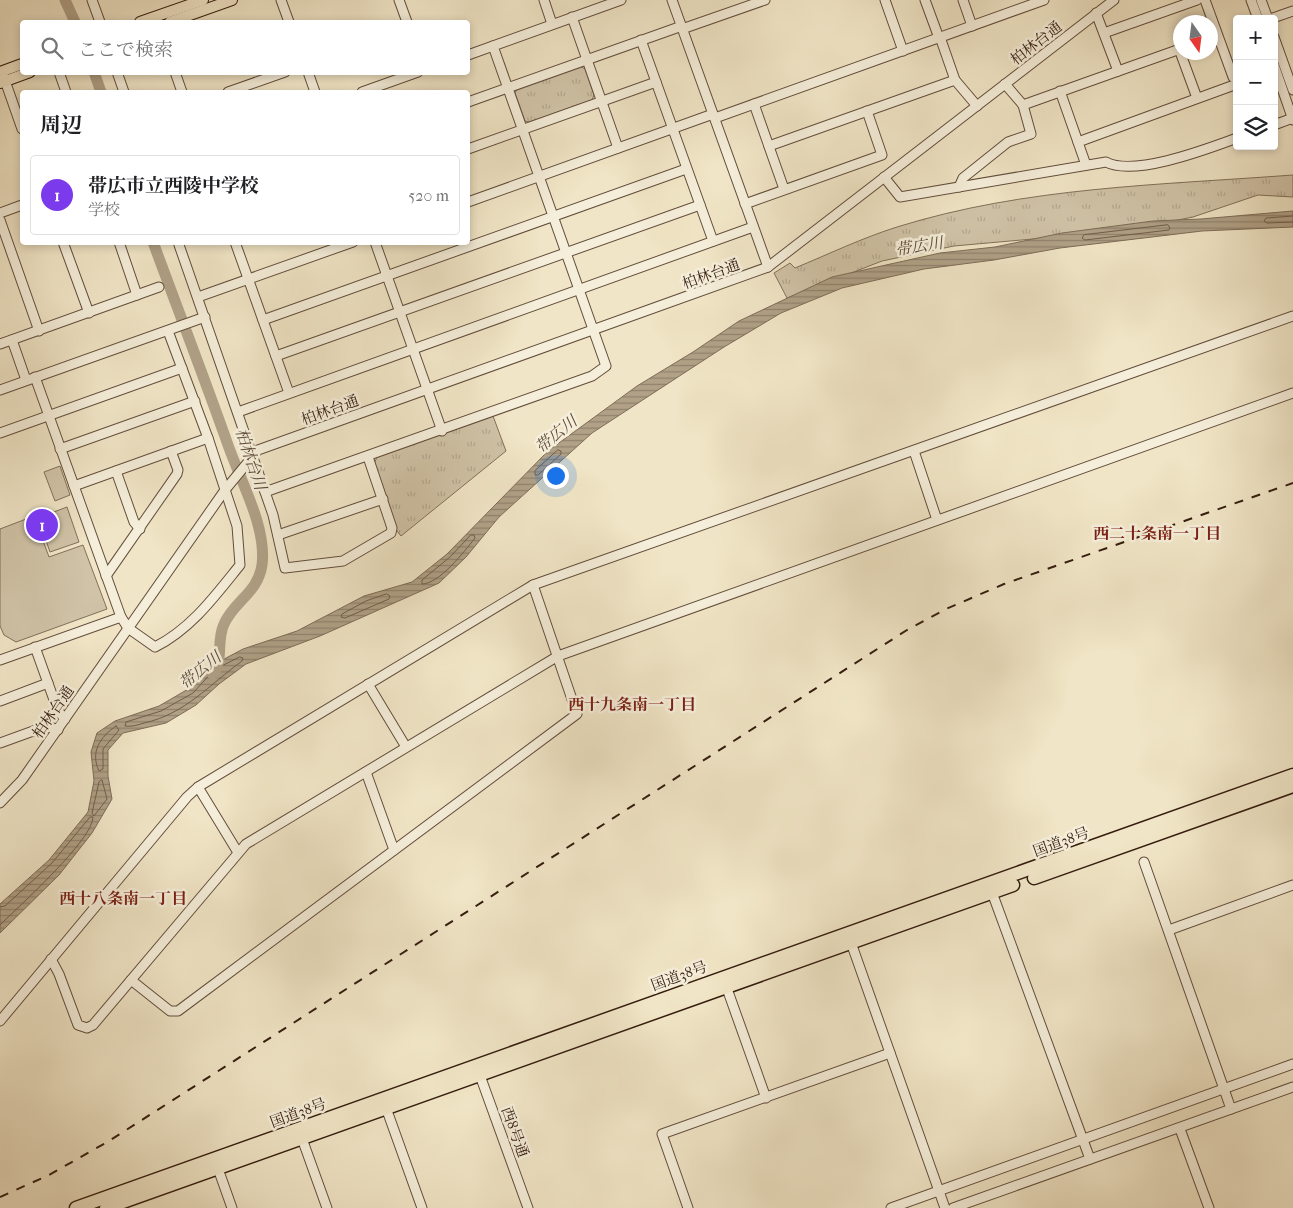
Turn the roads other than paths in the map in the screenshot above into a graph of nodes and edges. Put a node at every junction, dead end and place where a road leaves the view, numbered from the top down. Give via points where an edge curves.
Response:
1 (92, 0) edge
2 (203, 0) edge
3 (232, 0) edge
4 (281, 0) edge
5 (399, 0) edge
6 (544, 0) edge
7 (621, 0) edge
8 (672, 0) edge
9 (765, 0) edge
10 (885, 0) edge
11 (925, 0) edge
12 (963, 0) edge
13 (1044, 0) edge
14 (1114, 0) edge
15 (1197, 0) edge
16 (1205, 0) edge
17 (1251, 0) edge
18 (1261, 0) edge
19 (1293, 10) edge
20 (1096, 14) junction
21 (1209, 15) edge
22 (1257, 15) edge
23 (1267, 15) edge
24 (1278, 16) edge
25 (572, 18) junction
26 (99, 20) edge
27 (156, 20) edge
28 (176, 20) edge
29 (288, 20) edge
30 (406, 20) edge
31 (552, 24) junction
32 (972, 26) junction
33 (682, 28) junction
34 (1104, 33) junction
35 (939, 38) junction
36 (642, 40) junction
37 (1218, 45) edge
38 (493, 46) junction
39 (903, 50) junction
40 (1173, 51) edge
41 (470, 54) edge
42 (587, 59) junction
43 (1184, 60) edge
44 (20, 65) edge
45 (1278, 65) edge
46 (1118, 71) junction
47 (20, 74) edge
48 (60, 75) edge
49 (118, 75) edge
50 (176, 75) edge
51 (276, 75) edge
52 (309, 75) edge
53 (410, 75) edge
54 (2, 77) edge
55 (1233, 77) edge
56 (955, 80) junction
57 (1288, 80) edge
58 (656, 82) junction
59 (1005, 84) junction
60 (1233, 85) edge
61 (508, 88) junction
62 (65, 90) edge
63 (123, 90) edge
64 (181, 90) edge
65 (234, 90) edge
66 (314, 90) edge
67 (368, 90) edge
68 (1293, 90) edge
69 (1060, 91) junction
70 (1197, 98) junction
71 (470, 101) edge
72 (601, 102) junction
73 (754, 104) junction
74 (1022, 105) junction
75 (976, 106) junction
76 (867, 111) junction
77 (714, 116) junction
78 (1293, 119) edge
79 (20, 124) edge
80 (1278, 124) edge
81 (672, 129) junction
82 (523, 130) junction
83 (1233, 139) edge
84 (1078, 142) junction
85 (769, 146) junction
86 (470, 148) edge
87 (618, 148) junction
88 (1086, 165) junction
89 (686, 169) junction
90 (540, 176) junction
91 (884, 177) junction
92 (959, 187) junction
93 (784, 189) junction
94 (470, 201) edge
95 (745, 204) junction
96 (700, 205) junction
97 (20, 206) edge
98 (0, 213) edge
99 (554, 216) junction
100 (0, 220) edge
101 (753, 227) junction
102 (713, 241) junction
103 (65, 245) edge
104 (120, 245) edge
105 (179, 245) edge
106 (236, 245) edge
107 (344, 245) edge
108 (376, 245) edge
109 (567, 252) junction
110 (768, 267) junction
111 (387, 276) junction
112 (248, 279) junction
113 (158, 287) dead end
114 (580, 289) junction
115 (137, 295) junction
116 (198, 297) junction
117 (400, 312) junction
118 (89, 313) junction
119 (1293, 316) edge
120 (200, 319) junction
121 (263, 320) junction
122 (173, 329) junction
123 (594, 330) junction
124 (39, 331) junction
125 (12, 340) junction
126 (0, 344) edge
127 (413, 348) junction
128 (276, 356) junction
129 (182, 368) junction
130 (31, 379) junction
131 (0, 390) edge
132 (428, 390) junction
133 (289, 393) junction
134 (1293, 393) edge
135 (195, 401) junction
136 (238, 412) junction
137 (49, 415) junction
138 (442, 431) junction
139 (0, 433) edge
140 (208, 438) junction
141 (60, 449) junction
142 (171, 451) junction
143 (914, 451) junction
144 (368, 457) junction
145 (250, 458) junction
146 (116, 471) junction
147 (74, 486) junction
148 (226, 490) junction
149 (265, 492) junction
150 (383, 499) junction
151 (937, 520) junction
152 (140, 529) junction
153 (278, 534) junction
154 (106, 576) junction
155 (533, 585) junction
156 (121, 617) junction
157 (128, 628) junction
158 (35, 647) junction
159 (558, 656) junction
160 (0, 660) edge
161 (48, 683) junction
162 (368, 684) junction
163 (0, 701) edge
164 (65, 719) junction
165 (58, 730) junction
166 (0, 742) edge
167 (406, 747) junction
168 (366, 772) junction
169 (1293, 775) edge
170 (1293, 786) edge
171 (198, 787) junction
172 (0, 803) edge
173 (394, 850) junction
174 (237, 852) junction
175 (1144, 862) dead end
176 (1293, 885) edge
177 (991, 889) junction
178 (1169, 930) junction
179 (849, 938) junction
180 (51, 959) junction
181 (131, 980) junction
182 (724, 983) junction
183 (0, 1021) edge
184 (890, 1053) junction
185 (1293, 1064) edge
186 (478, 1070) junction
187 (1293, 1087) edge
188 (1224, 1089) junction
189 (766, 1098) junction
190 (385, 1103) junction
191 (1231, 1110) junction
192 (1180, 1128) junction
193 (300, 1134) junction
194 (1083, 1140) junction
195 (1090, 1159) junction
196 (216, 1164) junction
197 (939, 1191) junction
198 (132, 1199) edge
199 (76, 1208) edge
200 (106, 1208) edge
201 (232, 1208) edge
202 (327, 1208) edge
203 (422, 1208) edge
204 (528, 1208) edge
205 (688, 1208) edge
206 (891, 1208) edge
207 (945, 1208) edge
208 (953, 1208) edge
209 (1209, 1208) edge

1 - 26 street
2 - 27 main road
3 - 28 main road
4 - 29 street
5 - 30 street
6 - 31 street
7 - 25 street
8 - 33 street
9 - 33 street
10 - 39 street
11 - 35 street
12 - 32 street
13 - 32 street
14 - 20 street, 柏林台通
15 - 34 street
16 - 21 street
17 - 22 street
18 - 23 street
19 - 24 street
20 - 34 street
20 - 59 street, 柏林台通
25 - 31 street
25 - 42 street
31 - 38 street
32 - 35 street
33 - 36 street
33 - 77 street
34 - 46 street
35 - 39 street
35 - 56 street
36 - 42 street
36 - 58 street
37 - 55 street
38 - 41 street
38 - 61 street
39 - 73 street
40 - 46 street
42 - 61 street
42 - 72 street
43 - 70 street
44 - 54 main road
45 - 57 street
46 - 69 street
47 - 54 main road
48 - 62 street
49 - 63 street
50 - 64 street
51 - 65 street
52 - 66 street
53 - 67 street
54 - 79 street
56 - 75 street
56 - 76 street
57 - 68 street
57 - 78 street
58 - 72 street
58 - 81 street
59 - 74 street
59 - 75 street, 柏林台通
60 - 70 street
61 - 71 street
61 - 82 street
69 - 74 street
69 - 84 street
70 - 84 street
72 - 82 street
72 - 87 street
73 - 77 street
73 - 85 street
74 - 92 street via 1031,134 1008,142 963,178
75 - 91 street, 柏林台通
76 - 85 street
76 - 93 street via 882,155
77 - 81 street
77 - 95 street
78 - 80 street
81 - 87 street
81 - 89 street
82 - 86 street
82 - 90 street
83 - 88 street via 1177,160 1116,167 1106,162
84 - 88 street
85 - 93 street
87 - 90 street
88 - 92 street
89 - 96 street
89 - 99 street
90 - 94 street
90 - 99 street
91 - 92 street via 900,197
91 - 110 street, 柏林台通
93 - 95 street
95 - 101 street
96 - 102 street
96 - 109 street
97 - 98 street
99 - 109 street
99 - 111 street
100 - 124 street
101 - 102 street
101 - 110 street
102 - 114 street
103 - 118 street
104 - 115 street
105 - 116 street
106 - 112 street
107 - 112 street
108 - 111 street
109 - 114 street
109 - 117 street
110 - 123 street, 柏林台通
111 - 117 street
111 - 121 street
112 - 116 street
112 - 121 street
113 - 115 street
114 - 123 street
114 - 127 street
115 - 118 street
116 - 120 street
117 - 127 street
117 - 128 street
118 - 124 street
119 - 143 street
120 - 122 street
120 - 136 street
121 - 128 street
122 - 129 street
122 - 130 street
123 - 132 street, 柏林台通
123 - 138 street via 606,366 592,376
124 - 125 street
125 - 126 street
125 - 130 street
127 - 132 street
127 - 133 street
128 - 133 street
129 - 135 street
129 - 137 street
130 - 131 street
130 - 137 street
132 - 138 street
132 - 145 street, 柏林台通 via 258,450
133 - 136 street
134 - 151 street
135 - 140 street
135 - 141 street
136 - 145 street
137 - 139 street
137 - 141 street
138 - 144 street
140 - 142 street
140 - 148 street
141 - 147 street
142 - 146 street
142 - 152 street via 177,474
143 - 151 street
143 - 155 street
144 - 149 street
144 - 150 street
145 - 148 street, 柏林台通
145 - 149 street
146 - 147 street
146 - 152 street via 134,522
147 - 154 street
148 - 157 street, 柏林台通
148 - 157 street via 237,526 240,565 210,602 175,637 155,647
149 - 153 street
150 - 153 street
150 - 153 street via 391,533 343,561 285,568
151 - 159 street
152 - 154 street
154 - 156 street
155 - 159 street
155 - 162 street
156 - 157 street
156 - 158 street
157 - 164 street, 柏林台通
158 - 160 street
158 - 161 street
159 - 167 street
159 - 173 street via 577,714
161 - 163 street
161 - 164 street via 58,711
162 - 167 street
162 - 171 street
164 - 165 street, 柏林台通
165 - 166 street via 47,726
165 - 172 street, 柏林台通 via 13,792
167 - 168 street
168 - 173 street
168 - 174 street
169 - 177 highway, 国道38号
170 - 177 highway, 国道38号
171 - 174 street
171 - 180 street via 186,797
173 - 181 street via 178,1011 170,1012
174 - 181 street
175 - 178 street
176 - 178 street
177 - 179 highway, 国道38号
177 - 194 street
178 - 188 street
179 - 182 highway, 国道38号
179 - 184 street
180 - 181 street via 82,1028 93,1025
180 - 183 street
182 - 186 highway, 国道38号
182 - 189 street
184 - 189 street
184 - 197 street
185 - 188 street
186 - 190 highway, 国道38号
186 - 204 street, 西8号通
187 - 191 street
188 - 191 street
188 - 194 street
189 - 205 street via 662,1134
190 - 193 highway, 国道38号
190 - 203 street
191 - 192 street
192 - 195 street
192 - 209 street
193 - 196 highway, 国道38号
193 - 202 street
194 - 195 street
194 - 197 street
195 - 208 street
196 - 198 highway, 国道38号
196 - 201 street
197 - 206 street
197 - 207 street
198 - 199 highway, 国道38号
198 - 200 highway, 国道38号

